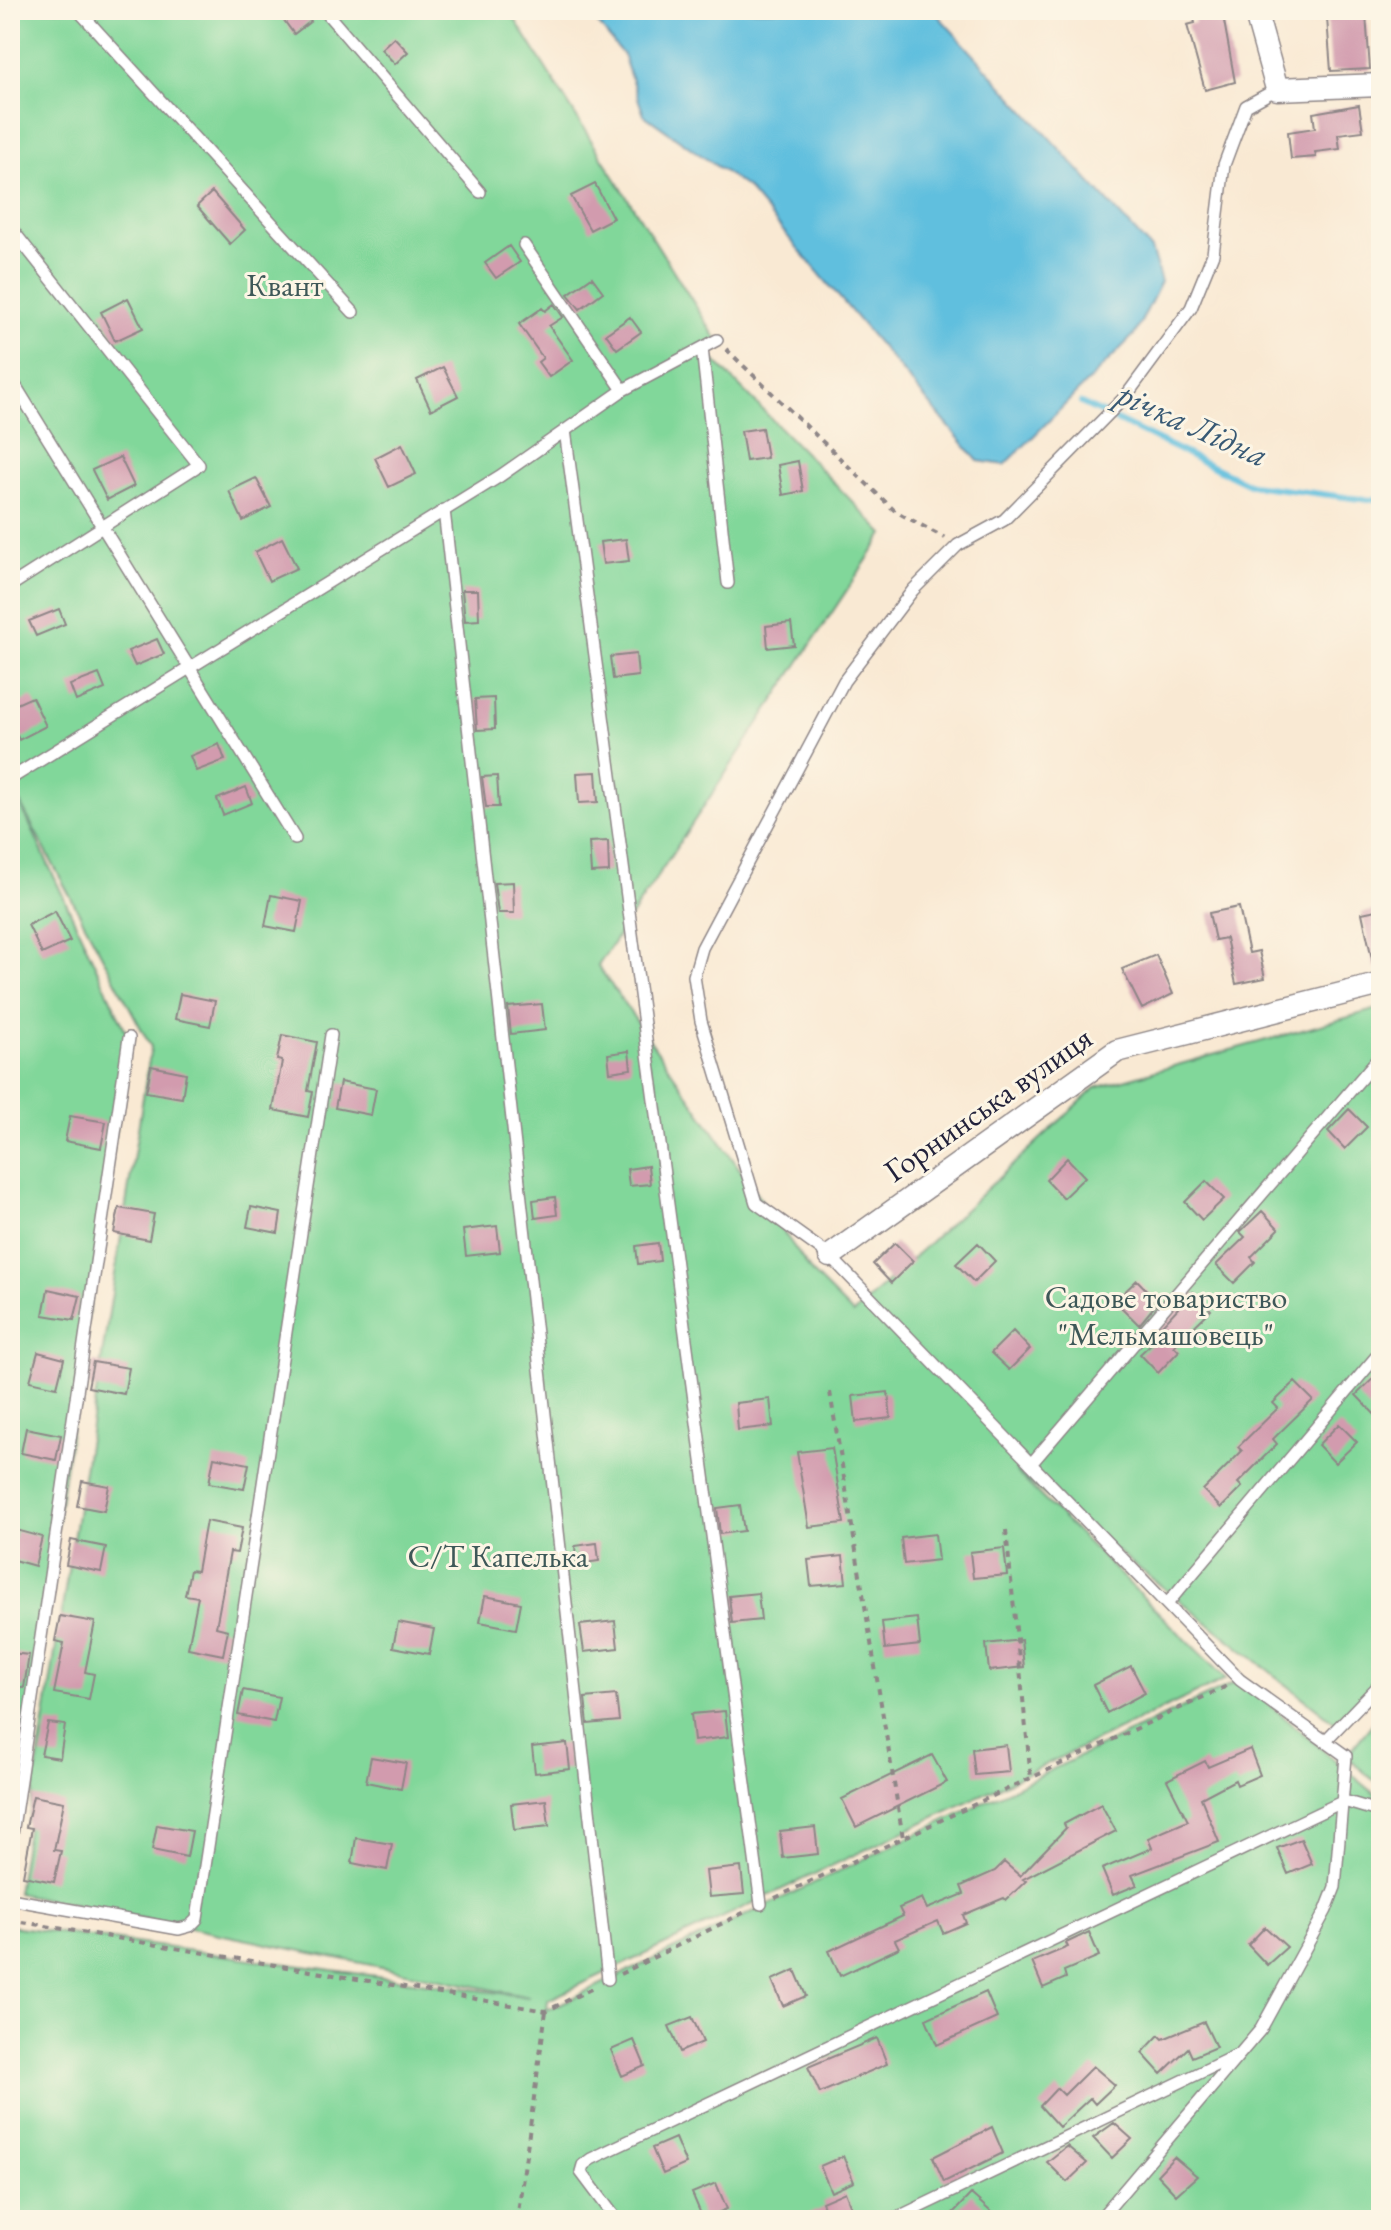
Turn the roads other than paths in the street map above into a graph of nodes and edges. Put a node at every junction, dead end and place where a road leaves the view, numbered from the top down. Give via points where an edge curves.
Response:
1 (78, 10) edge
2 (324, 10) edge
3 (1255, 10) edge
4 (1381, 85) edge
5 (1277, 89) junction
6 (480, 192) dead end
7 (10, 227) edge
8 (524, 245) dead end
9 (353, 312) dead end
10 (717, 340) road end
11 (702, 348) junction
12 (11, 379) edge
13 (623, 390) junction
14 (565, 430) junction
15 (444, 510) junction
16 (103, 527) junction
17 (728, 583) dead end
18 (10, 586) edge
19 (189, 668) junction
20 (10, 779) edge
21 (295, 839) dead end
22 (1381, 984) edge
23 (331, 1035) dead end
24 (129, 1038) dead end
25 (1381, 1055) edge
26 (830, 1256) junction
27 (1381, 1351) edge
28 (1031, 1464) junction
29 (1167, 1604) junction
30 (1381, 1683) edge
31 (1325, 1741) junction
32 (1344, 1801) junction
33 (1381, 1812) edge
34 (10, 1848) edge
35 (10, 1899) edge
36 (761, 1904) road end
37 (608, 1979) road end
38 (1243, 2052) junction
39 (617, 2220) edge
40 (892, 2220) edge
41 (1099, 2220) edge

1 - 9 lane
2 - 6 lane
3 - 5 street
4 - 5 street
5 - 26 lane via 1246,106 1224,165 1213,254 1191,308 1104,419 1004,520 958,545 913,590 844,681 702,948 694,976 701,1021 756,1203
7 - 16 lane via 199,465
8 - 13 lane
10 - 11 lane
11 - 13 lane
11 - 17 lane
12 - 16 lane
13 - 14 lane
14 - 15 lane
14 - 36 lane
15 - 19 lane
15 - 37 lane
16 - 18 lane
16 - 19 lane
19 - 20 lane
19 - 21 lane
22 - 26 street, Горнинська вулиця via 1117,1051
23 - 35 lane via 197,1919 179,1929
24 - 34 lane
25 - 28 lane
26 - 28 lane
27 - 29 lane
28 - 29 lane
29 - 31 lane via 1240,1680
30 - 31 lane
31 - 32 lane via 1346,1756
32 - 33 lane
32 - 38 lane via 1335,1887 1326,1910
32 - 39 lane via 591,2159 581,2172
38 - 40 lane
38 - 41 lane

